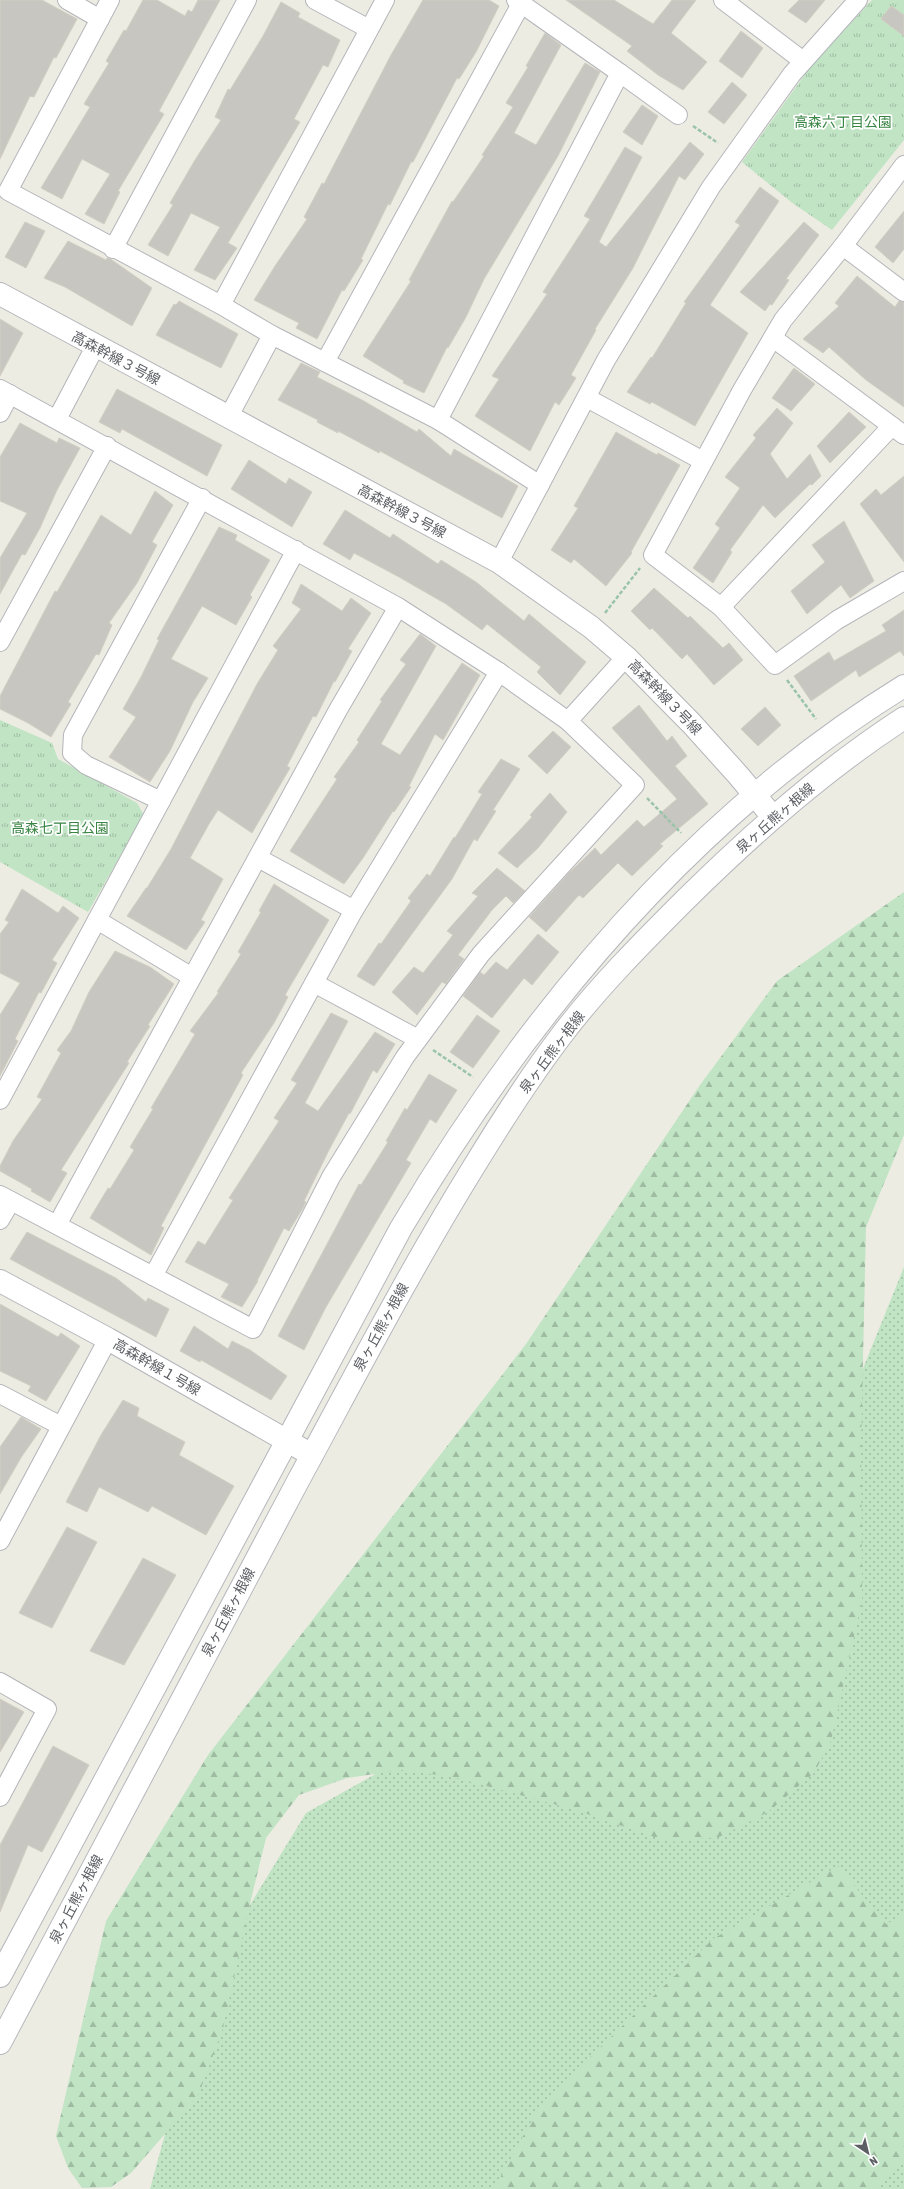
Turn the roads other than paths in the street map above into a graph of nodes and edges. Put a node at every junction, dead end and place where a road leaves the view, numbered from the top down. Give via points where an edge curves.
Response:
1 (67, 0) edge
2 (110, 0) edge
3 (247, 0) edge
4 (315, 0) edge
5 (385, 0) edge
6 (723, 0) edge
7 (858, 0) edge
8 (519, 2) edge
9 (100, 19) junction
10 (369, 29) junction
11 (803, 61) junction
12 (620, 72) junction
13 (678, 115) road end
14 (904, 164) edge
15 (843, 246) junction
16 (113, 249) junction
17 (904, 292) edge
18 (0, 294) edge
19 (221, 305) junction
20 (272, 335) junction
21 (773, 338) junction
22 (95, 346) junction
23 (325, 362) junction
24 (5, 391) edge
25 (587, 398) junction
26 (0, 413) edge
27 (57, 418) junction
28 (228, 418) junction
29 (438, 420) junction
30 (898, 430) edge
31 (107, 446) junction
32 (703, 461) junction
33 (540, 486) junction
34 (202, 498) junction
35 (296, 550) junction
36 (499, 562) junction
37 (904, 581) edge
38 (398, 607) junction
39 (721, 607) junction
40 (0, 642) edge
41 (626, 657) junction
42 (499, 672) junction
43 (904, 686) edge
44 (904, 718) edge
45 (568, 721) junction
46 (754, 795) junction
47 (161, 800) junction
48 (773, 818) junction
49 (258, 858) junction
50 (354, 910) junction
51 (97, 920) junction
52 (192, 977) junction
53 (314, 983) junction
54 (418, 1039) junction
55 (0, 1100) edge
56 (5, 1198) edge
57 (0, 1220) edge
58 (57, 1225) junction
59 (153, 1276) junction
60 (0, 1282) edge
61 (108, 1339) junction
62 (0, 1394) edge
63 (61, 1426) junction
64 (287, 1441) junction
65 (312, 1455) junction
66 (0, 1541) edge
67 (0, 1682) edge
68 (0, 1797) edge
69 (0, 1976) edge
70 (0, 2044) edge

1 - 9 street
2 - 9 street
3 - 16 street
4 - 10 street
5 - 10 street
6 - 11 street
7 - 11 street
8 - 12 street
8 - 23 street
9 - 16 street via 8,191
10 - 19 street
11 - 25 street via 710,187 606,360
12 - 13 street
12 - 29 street
14 - 15 street
15 - 17 street
15 - 21 street via 783,320
16 - 19 street
18 - 22 main road, 高森幹線３号線
19 - 20 street
20 - 23 street
20 - 28 street
21 - 30 street
21 - 32 street
22 - 27 street
22 - 28 main road, 高森幹線３号線
23 - 29 street
24 - 26 street
24 - 27 street
25 - 32 street
25 - 33 street
27 - 31 street
28 - 36 main road, 高森幹線３号線
29 - 33 street
30 - 39 street
31 - 34 street
31 - 40 street
32 - 39 street via 653,555
33 - 36 street
34 - 35 street
34 - 47 street via 73,735 72,753 86,766
35 - 38 street
35 - 47 street
36 - 41 main road, 高森幹線３号線 via 591,627
37 - 39 street via 837,620 775,665
38 - 42 street
38 - 49 street via 338,710
41 - 45 street
41 - 46 main road, 高森幹線３号線 via 692,724
42 - 45 street
42 - 50 street
43 - 46 main road, 泉ヶ丘熊ヶ根線 via 865,710
44 - 48 main road, 泉ヶ丘熊ヶ根線 via 877,736
45 - 54 street via 635,785 481,954
46 - 48 main road, 高森幹線３号線
46 - 64 main road, 泉ヶ丘熊ヶ根線 via 626,917 550,1008 489,1089 401,1228
47 - 51 street
48 - 65 main road, 泉ヶ丘熊ヶ根線 via 658,927 564,1031 493,1135 446,1212
49 - 50 street
49 - 52 street
50 - 53 street
51 - 52 street
51 - 55 street
52 - 58 street
53 - 54 street
53 - 59 street
54 - 59 street via 331,1177 253,1329
56 - 57 street
56 - 58 street
58 - 59 street
60 - 61 main road, 高森幹線１号線
61 - 63 street
61 - 64 main road, 高森幹線１号線
62 - 63 street
63 - 66 street
64 - 65 main road, 高森幹線１号線
64 - 69 main road, 泉ヶ丘熊ヶ根線
65 - 70 main road, 泉ヶ丘熊ヶ根線
67 - 68 street via 47,1708

